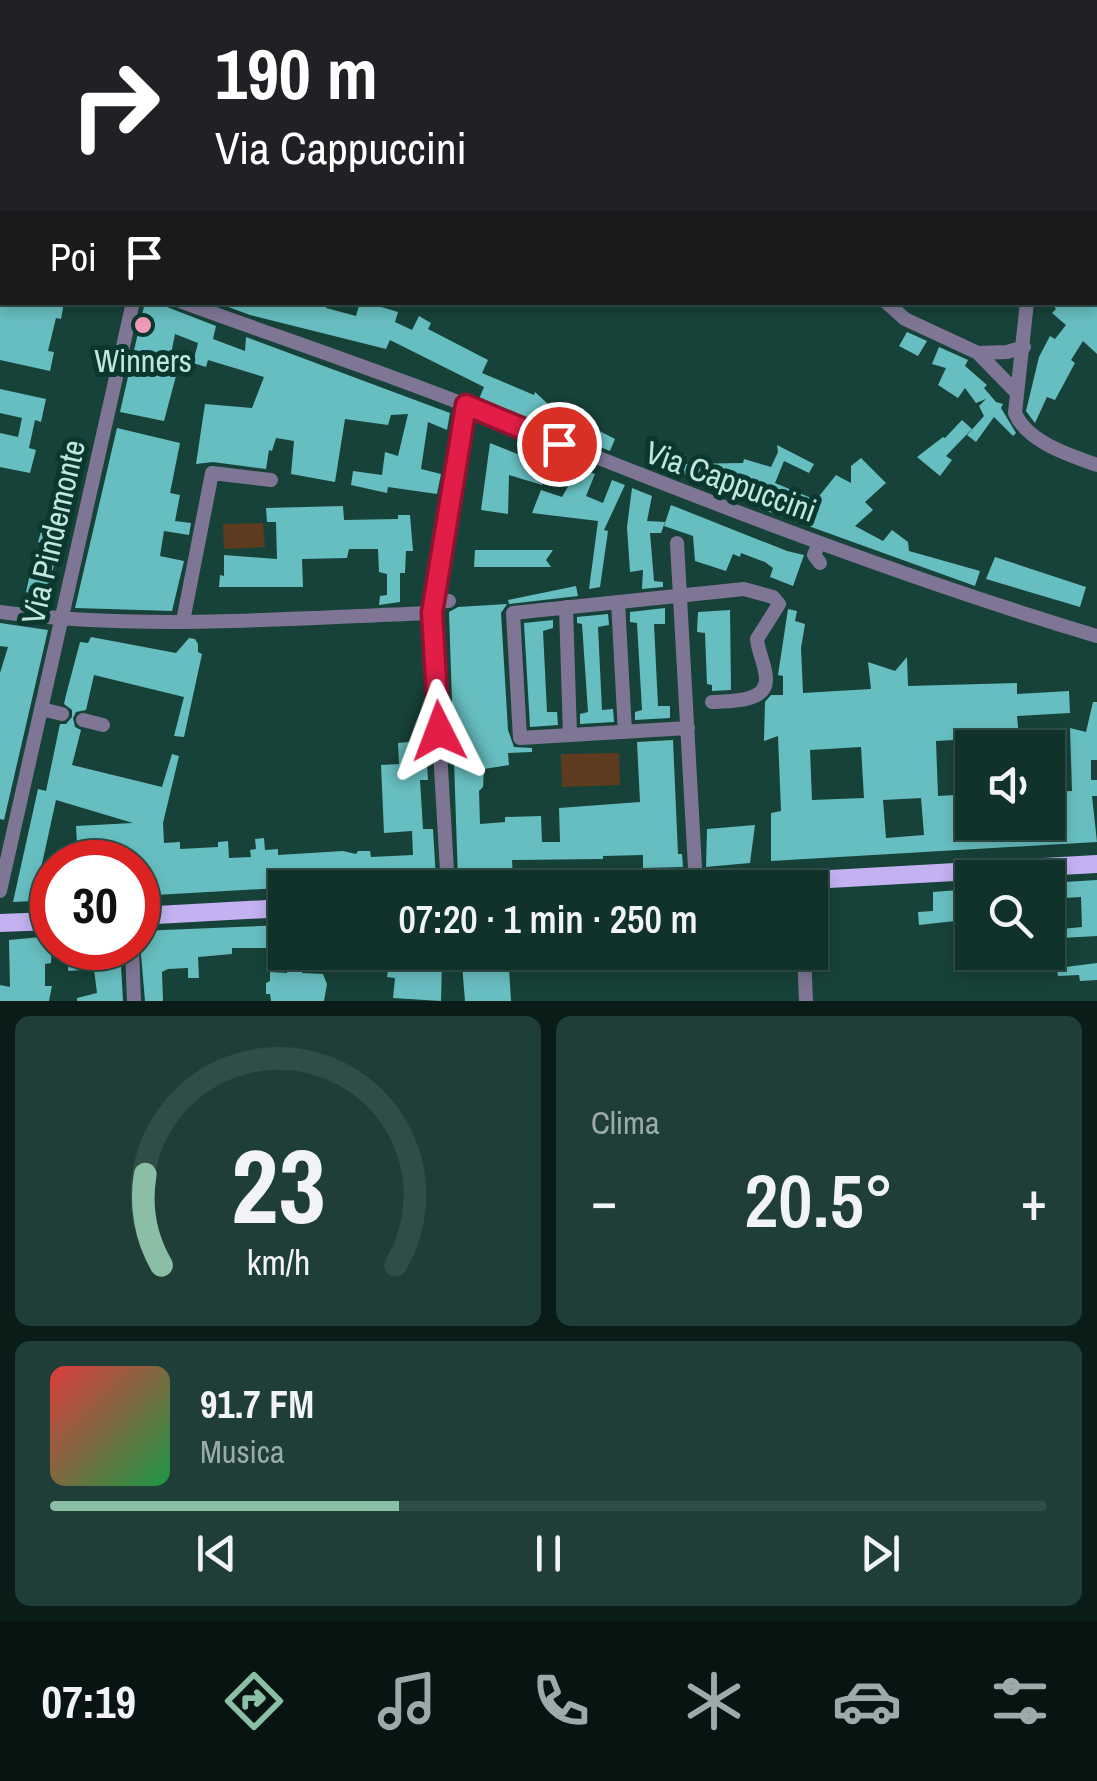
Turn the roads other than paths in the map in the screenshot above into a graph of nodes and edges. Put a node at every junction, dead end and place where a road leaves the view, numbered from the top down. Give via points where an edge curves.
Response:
1 (132, 305) edge
2 (190, 305) edge
3 (890, 305) edge
4 (1028, 305) edge
5 (1024, 347) junction
6 (978, 353) junction
7 (1016, 393) junction
8 (466, 405) junction
9 (1097, 465) edge
10 (271, 480) dead end
11 (677, 543) dead end
12 (819, 543) junction
13 (820, 562) dead end
14 (896, 571) junction
15 (891, 587) dead end
16 (680, 596) junction
17 (618, 602) junction
18 (439, 605) junction
19 (566, 607) junction
20 (0, 612) edge
21 (60, 620) junction
22 (183, 621) junction
23 (1097, 636) edge
24 (712, 702) dead end
25 (41, 709) junction
26 (62, 714) dead end
27 (83, 720) dead end
28 (103, 725) dead end
29 (688, 728) junction
30 (625, 732) junction
31 (570, 735) junction
32 (1097, 864) edge
33 (447, 870) edge
34 (695, 870) edge
35 (828, 882) edge
36 (0, 891) edge
37 (268, 909) edge
38 (160, 915) edge
39 (30, 922) edge
40 (0, 924) edge
41 (133, 970) edge
42 (805, 970) edge
43 (134, 1001) edge
44 (806, 1001) edge

1 - 21 street, Via Pindemonte
2 - 8 street, Via Cappuccini
3 - 6 street
4 - 5 street
5 - 6 street
5 - 7 street
6 - 7 street
7 - 9 street via 1021,426
8 - 12 street, Via Cappuccini
8 - 18 street
10 - 22 street via 212,473
11 - 16 street
12 - 13 street via 814,555
12 - 14 street, Via Cappuccini
14 - 15 street
14 - 23 street, Via Cappuccini via 1068,634
16 - 17 street
16 - 24 street via 744,590 778,604 756,639 764,688 745,700
16 - 29 street
17 - 19 street
17 - 30 street
18 - 22 street
18 - 33 street
19 - 31 street
19 - 31 street via 513,612 520,738
20 - 21 street
21 - 22 street
21 - 25 street, Via Pindemonte
25 - 26 street
25 - 36 street, Via Pindemonte
27 - 28 street
29 - 30 street
29 - 34 street
30 - 31 street
32 - 35 main road
37 - 38 main road
39 - 40 main road
41 - 43 street
42 - 44 street

